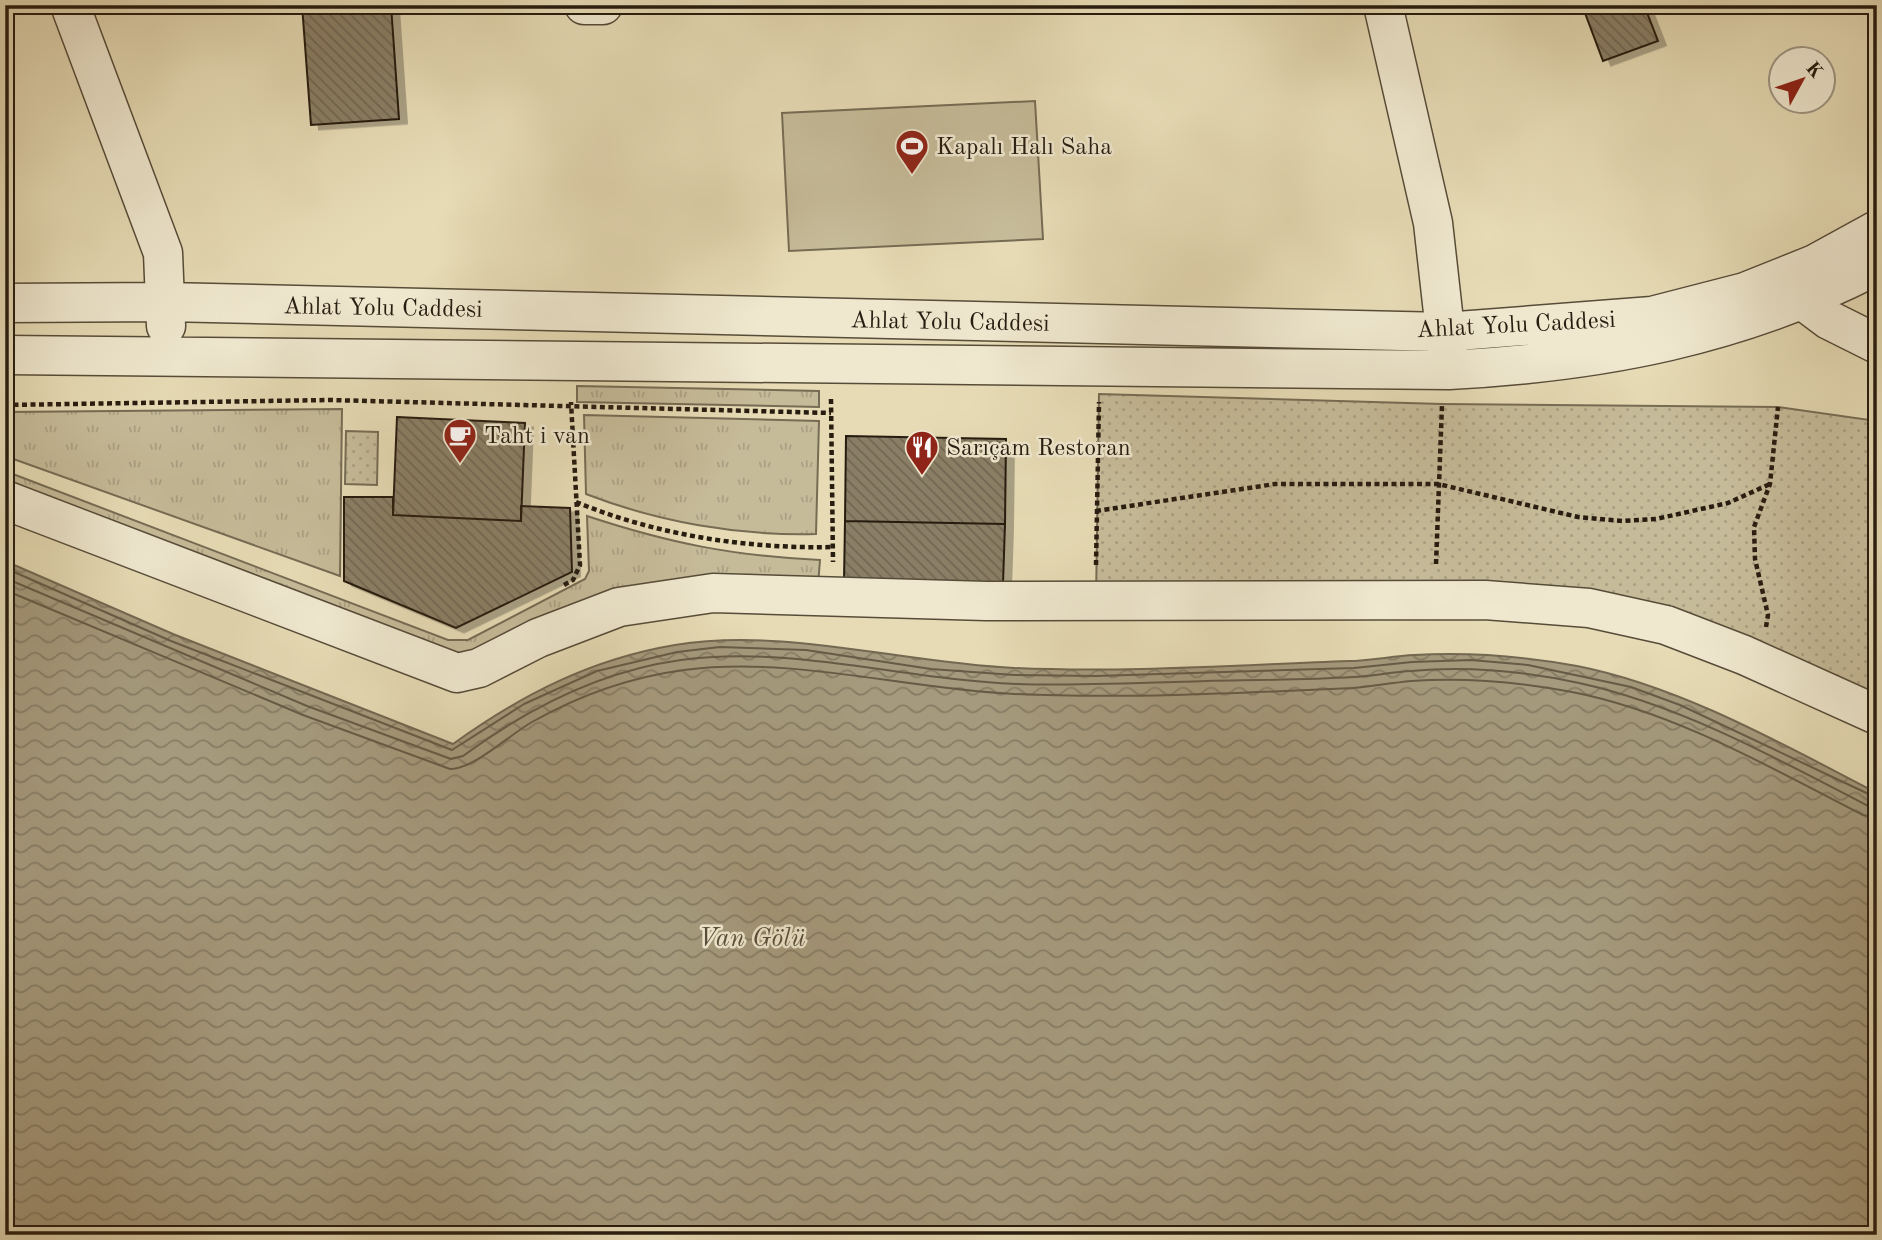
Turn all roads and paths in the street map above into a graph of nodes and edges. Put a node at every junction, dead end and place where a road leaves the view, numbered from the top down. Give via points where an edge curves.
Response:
1 (70, 5) edge
2 (584, 5) edge
3 (603, 5) edge
4 (1383, 5) edge
5 (1877, 230) edge
6 (1877, 265) edge
7 (1790, 290) junction
8 (166, 302) junction
9 (5, 303) edge
10 (486, 310) junction
11 (1007, 322) junction
12 (1445, 332) junction
13 (1877, 344) edge
14 (5, 355) edge
15 (166, 356) junction
16 (489, 359) junction
17 (1007, 365) junction
18 (830, 386) dead end
19 (1445, 387) junction
20 (571, 392) dead end
21 (1099, 394) dead end
22 (5, 405) edge
23 (572, 405) junction
24 (1778, 407) dead end
25 (831, 413) junction
26 (1438, 484) junction
27 (1770, 484) junction
28 (5, 500) edge
29 (576, 502) junction
30 (1096, 511) junction
31 (833, 547) junction
32 (561, 587) dead end
33 (834, 597) junction
34 (1435, 599) junction
35 (1096, 601) junction
36 (1744, 655) junction
37 (1877, 715) edge

1 - 8 street via 163,253
2 - 3 street
4 - 12 street via 1433,223
5 - 7 street, Ahlat Yolu Caddesi via 1815,264
6 - 7 street, Ahlat Yolu Caddesi
7 - 12 street, Ahlat Yolu Caddesi via 1745,292 1652,316
7 - 13 street via 1829,320
7 - 19 street, Ahlat Yolu Caddesi via 1746,323
8 - 9 street, Ahlat Yolu Caddesi
8 - 10 street, Ahlat Yolu Caddesi
8 - 15 street
10 - 11 street, Ahlat Yolu Caddesi
10 - 16 street
11 - 12 street, Ahlat Yolu Caddesi
11 - 17 street
12 - 19 street
14 - 15 street, Ahlat Yolu Caddesi
15 - 16 street, Ahlat Yolu Caddesi
16 - 17 street, Ahlat Yolu Caddesi
17 - 19 street, Ahlat Yolu Caddesi
18 - 25 path
19 - 26 path
20 - 23 path
21 - 30 path
22 - 23 path via 330,400
23 - 25 path
23 - 29 path
24 - 27 path
25 - 31 path
26 - 27 path via 1578,517 1623,521 1656,519 1728,503
26 - 30 path via 1275,484
26 - 34 path
27 - 36 path via 1754,527 1755,559 1769,623
28 - 33 street via 457,673 479,668 538,638 619,607 713,593
29 - 31 path via 655,528 710,538 761,546
29 - 32 path via 580,565 573,580
30 - 35 path
31 - 33 path
33 - 35 street
34 - 35 street
34 - 36 street via 1589,608 1666,625
36 - 37 street

